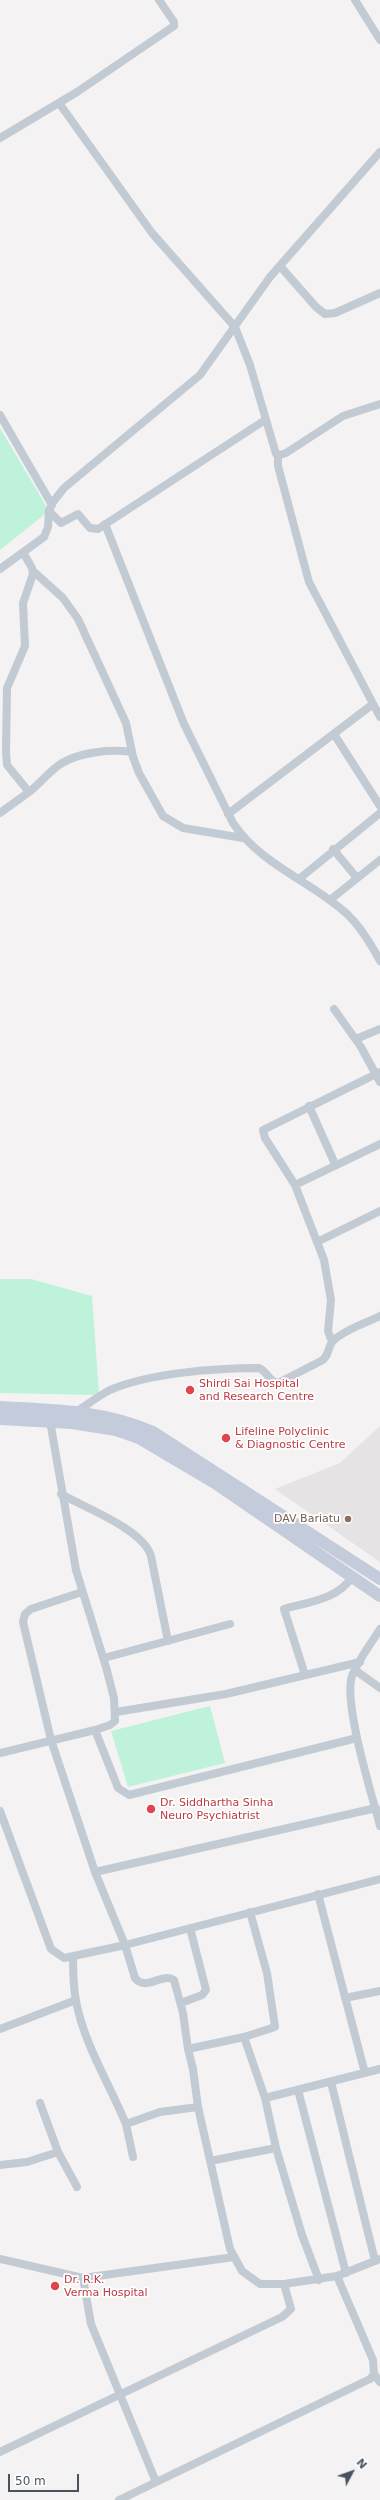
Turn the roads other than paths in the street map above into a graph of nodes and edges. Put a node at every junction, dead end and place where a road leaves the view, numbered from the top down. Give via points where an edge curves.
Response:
1 (159, 0) edge
2 (355, 0) edge
3 (380, 40) edge
4 (59, 103) junction
5 (0, 138) edge
6 (380, 152) edge
7 (280, 266) junction
8 (380, 293) edge
9 (235, 327) junction
10 (380, 404) edge
11 (0, 415) edge
12 (265, 420) junction
13 (278, 455) junction
14 (51, 508) junction
15 (106, 524) junction
16 (24, 554) junction
17 (0, 569) edge
18 (33, 571) junction
19 (373, 704) junction
20 (380, 717) edge
21 (334, 734) junction
22 (132, 752) junction
23 (29, 792) junction
24 (380, 806) edge
25 (0, 813) edge
26 (380, 813) edge
27 (228, 814) junction
28 (243, 838) junction
29 (333, 849) junction
30 (380, 860) edge
31 (358, 878) junction
32 (299, 879) junction
33 (330, 900) junction
34 (380, 961) edge
35 (334, 1009) dead end
36 (380, 1029) edge
37 (356, 1039) junction
38 (378, 1073) edge
39 (380, 1082) edge
40 (309, 1106) junction
41 (380, 1144) edge
42 (335, 1164) junction
43 (295, 1185) junction
44 (380, 1211) edge
45 (317, 1242) junction
46 (380, 1316) edge
47 (332, 1342) junction
48 (0, 1407) edge
49 (76, 1412) junction
50 (0, 1419) edge
51 (50, 1422) junction
52 (61, 1494) junction
53 (349, 1558) junction
54 (340, 1568) junction
55 (352, 1577) junction
56 (380, 1579) edge
57 (82, 1592) junction
58 (380, 1596) edge
59 (230, 1624) dead end
60 (380, 1629) edge
61 (168, 1641) junction
62 (104, 1658) junction
63 (360, 1662) junction
64 (355, 1670) junction
65 (305, 1675) junction
66 (380, 1688) edge
67 (116, 1712) junction
68 (95, 1730) junction
69 (358, 1738) junction
70 (51, 1740) junction
71 (0, 1753) edge
72 (376, 1808) junction
73 (0, 1811) edge
74 (380, 1826) edge
75 (94, 1872) junction
76 (380, 1879) edge
77 (318, 1894) junction
78 (250, 1912) junction
79 (190, 1928) junction
80 (125, 1945) junction
81 (73, 1957) junction
82 (380, 1991) edge
83 (345, 1998) junction
84 (76, 2000) junction
85 (180, 2003) junction
86 (0, 2029) edge
87 (244, 2037) junction
88 (188, 2049) junction
89 (380, 2069) edge
90 (365, 2073) junction
91 (331, 2082) junction
92 (298, 2090) junction
93 (265, 2098) junction
94 (40, 2103) dead end
95 (198, 2107) junction
96 (126, 2124) junction
97 (276, 2148) junction
98 (58, 2152) junction
99 (133, 2157) dead end
100 (210, 2161) junction
101 (0, 2165) edge
102 (77, 2187) dead end
103 (234, 2257) junction
104 (0, 2259) edge
105 (378, 2260) edge
106 (346, 2273) junction
107 (337, 2276) junction
108 (83, 2278) junction
109 (319, 2280) junction
110 (284, 2284) junction
111 (374, 2374) junction
112 (380, 2382) edge
113 (119, 2396) junction
114 (0, 2452) edge
115 (156, 2482) junction
116 (119, 2500) edge

1 - 4 street via 174,26
2 - 3 street
4 - 5 street
4 - 9 street via 152,233
6 - 7 street
7 - 8 street via 325,314 335,313
7 - 9 street
9 - 12 street via 250,365
9 - 14 street via 200,375 64,488
10 - 13 street via 344,416 286,453
11 - 14 street
12 - 13 street via 274,452
12 - 15 street
13 - 19 street via 278,466 309,582
14 - 15 street via 61,523 78,514 94,530
14 - 16 street via 44,537
15 - 27 street via 184,724
16 - 17 street
16 - 18 street
18 - 22 street via 63,598 78,619 126,723
18 - 23 street via 23,603 25,646 8,682 6,696 7,765
19 - 20 street
19 - 21 street
21 - 24 street
21 - 27 street
22 - 23 street via 115,750 82,756 62,764
22 - 28 street via 148,790 160,811 169,820 191,830
23 - 25 street
26 - 29 street
27 - 28 street
28 - 32 street
29 - 31 street
29 - 32 street
30 - 31 street
31 - 33 street
32 - 33 street
33 - 34 street via 353,920
35 - 37 street
36 - 37 street
37 - 38 street
38 - 39 street
38 - 40 street
40 - 42 street
40 - 43 street via 268,1126 263,1132
41 - 42 street
42 - 43 street
43 - 45 street
44 - 45 street
45 - 47 street via 330,1285 332,1308 328,1334
46 - 47 street
47 - 49 street via 325,1359 278,1383 272,1381 264,1370 259,1368 180,1374 110,1390
48 - 49 main road
49 - 53 main road via 112,1417 153,1432
50 - 51 main road
51 - 52 street
51 - 54 main road via 116,1430 139,1438 215,1483
52 - 57 street
52 - 61 street via 130,1532 147,1545
53 - 54 street
53 - 56 main road
54 - 55 main road
55 - 58 main road
55 - 65 street via 346,1587 336,1594 284,1609
57 - 62 street
57 - 70 street via 31,1609 23,1617
59 - 61 street
60 - 63 street
61 - 62 street
62 - 67 street
63 - 64 street
63 - 65 street
64 - 66 street
64 - 69 street via 350,1690
65 - 67 street via 226,1694
67 - 68 street via 113,1723
68 - 69 street via 118,1788 129,1795
68 - 70 street
69 - 72 street
70 - 71 street
70 - 75 street
72 - 74 street
72 - 75 street
73 - 81 street via 51,1949 59,1956
75 - 80 street
76 - 77 street
77 - 78 street
77 - 83 street
78 - 79 street
78 - 87 street via 267,1973 275,2027
79 - 80 street
79 - 85 street via 206,1990 202,1995
80 - 81 street
80 - 85 street via 137,1980 145,1984 173,1979
81 - 84 street
82 - 83 street
83 - 90 street
84 - 86 street
84 - 96 street via 88,2041
85 - 88 street
87 - 88 street
87 - 93 street
88 - 95 street
89 - 90 street
90 - 91 street
91 - 92 street
91 - 105 street
92 - 93 street
92 - 106 street
93 - 97 street
94 - 98 street
95 - 96 street via 160,2112
95 - 100 street
96 - 99 street
97 - 100 street
97 - 109 street via 302,2235
98 - 101 street via 27,2162
98 - 102 street
100 - 103 street
103 - 108 street
103 - 110 street via 242,2271 260,2284
104 - 108 street
105 - 106 street
106 - 107 street
107 - 109 street
107 - 111 street via 373,2360
108 - 113 street via 91,2324
109 - 110 street
110 - 113 street via 291,2309 286,2315
111 - 112 street
111 - 115 street via 361,2384
113 - 114 street
113 - 115 street
115 - 116 street

